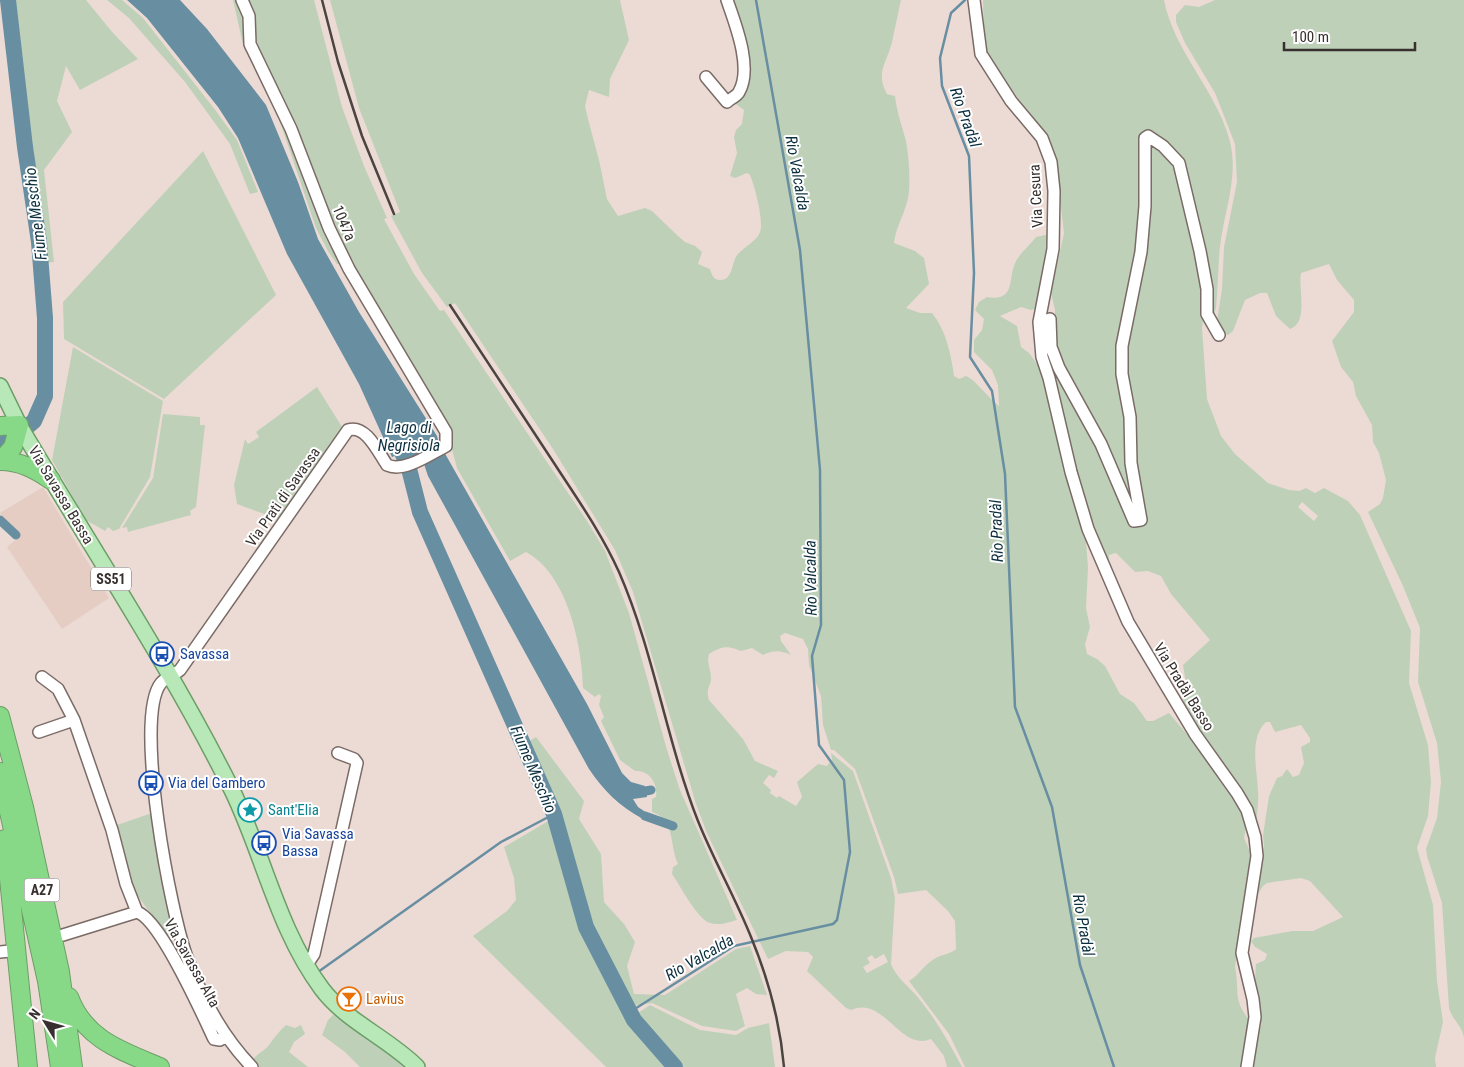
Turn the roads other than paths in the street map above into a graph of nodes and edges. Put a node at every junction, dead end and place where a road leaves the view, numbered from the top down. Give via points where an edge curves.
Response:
1 (242, 0) edge
2 (726, 0) edge
3 (974, 0) edge
4 (706, 77) dead end
5 (1039, 322) junction
6 (1219, 334) dead end
7 (0, 386) edge
8 (19, 425) junction
9 (0, 426) edge
10 (444, 447) joint
11 (0, 461) edge
12 (51, 480) junction
13 (42, 677) dead end
14 (170, 678) junction
15 (0, 716) edge
16 (74, 720) junction
17 (39, 732) dead end
18 (338, 753) dead end
19 (0, 772) edge
20 (0, 784) edge
21 (137, 912) junction
22 (63, 935) dead end
23 (306, 966) junction
24 (60, 972) junction
25 (226, 1036) junction
26 (28, 1067) edge
27 (60, 1067) edge
28 (73, 1067) edge
29 (160, 1067) edge
30 (252, 1067) edge
31 (417, 1067) edge
32 (1248, 1067) edge

1 - 10 street, 1047a via 249,16 250,44 292,130 329,228 348,269 446,432
2 - 4 street via 740,41 744,77 739,93 727,102
3 - 5 street, Via Cesura via 981,54 1011,101 1042,138 1051,162 1053,249
5 - 6 street via 1050,319 1052,347 1059,368 1101,444 1134,522 1141,520 1131,463 1130,417 1122,374 1122,346 1140,252 1145,206 1145,138 1148,136 1164,146 1179,163 1200,250 1207,289 1207,314
5 - 32 street, Via Pradàl Basso via 1042,357 1088,529 1128,622 1195,734 1237,793 1247,810 1255,837 1257,856 1242,953 1254,999 1255,1017
7 - 8 main road, SS51
8 - 9 highway
8 - 11 highway via 12,447
8 - 12 main road, Via Savassa Bassa / SS51
10 - 14 street, Via Prati di Savassa via 418,461 396,467 387,465 363,431 348,430 180,670
11 - 12 highway via 32,468
12 - 14 main road, Via Savassa Bassa / SS51
13 - 16 street via 58,689
14 - 23 main road, Via Savassa Bassa / SS51 via 232,791 266,869 287,930
14 - 25 street via 159,687 150,729 166,877 187,958
15 - 24 highway, A27 via 24,807
16 - 17 street
16 - 21 street
18 - 23 street via 354,759 356,763 314,954
19 - 27 highway, A27 via 47,981
20 - 26 highway, A27
21 - 22 street
21 - 25 street, Via Savassa Alta via 144,914 158,930 214,1039
23 - 31 main road, Via Savassa Bassa / SS51 via 337,1007
24 - 28 highway, A27
24 - 29 highway, A27 via 73,1008 94,1035 113,1048
25 - 30 street

